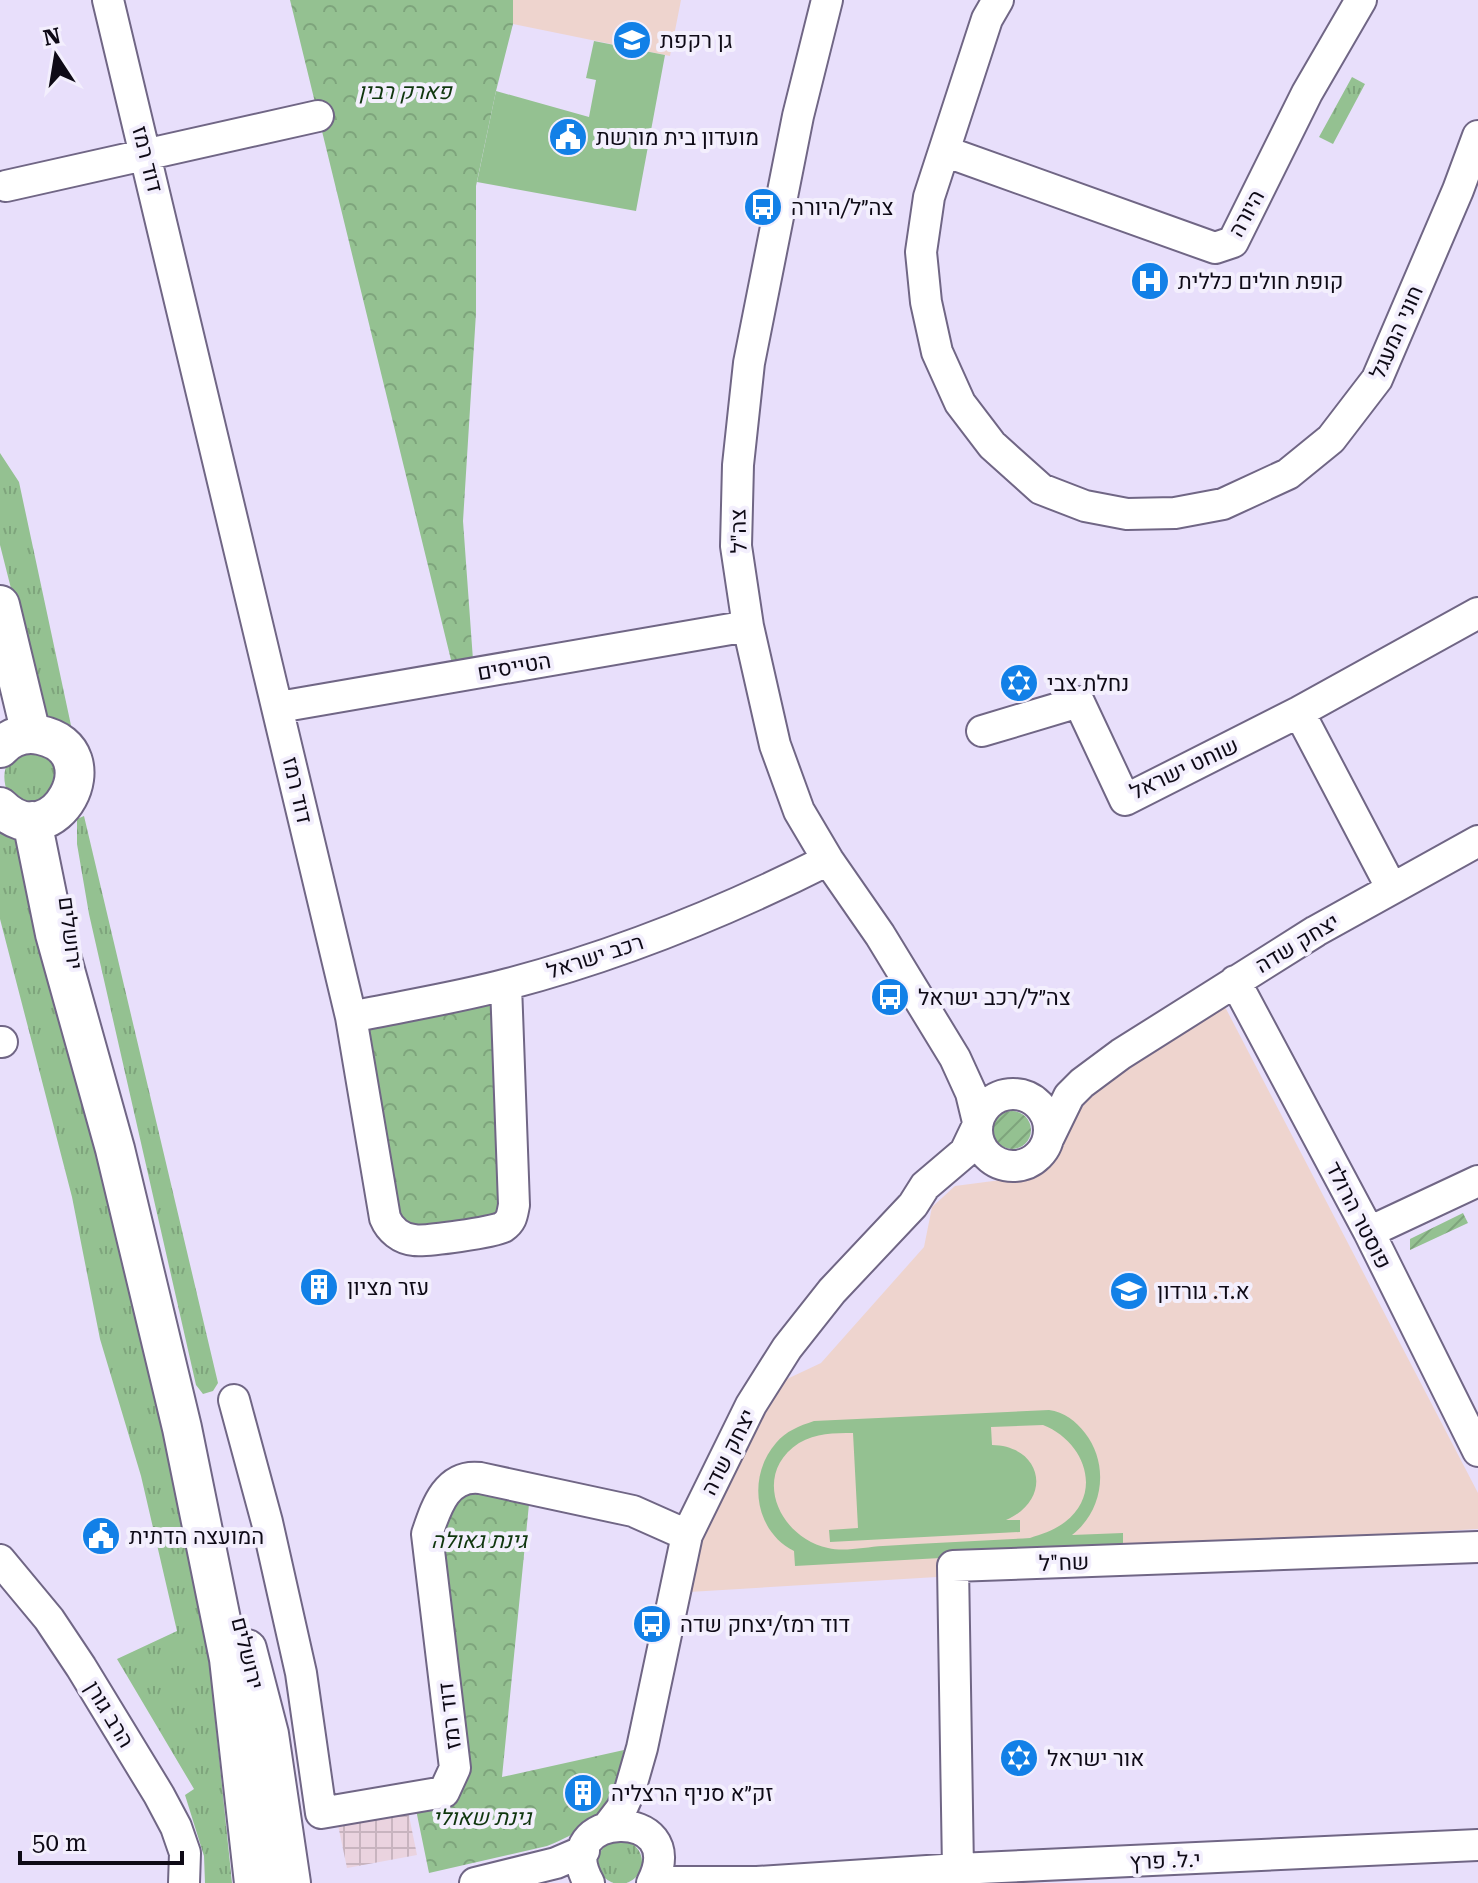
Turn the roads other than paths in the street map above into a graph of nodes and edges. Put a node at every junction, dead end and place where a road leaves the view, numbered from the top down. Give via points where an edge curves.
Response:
1 (108, 0) edge
2 (827, 0) edge
3 (998, 0) edge
4 (1361, 0) edge
5 (318, 116) dead end
6 (1478, 136) edge
7 (944, 151) junction
8 (147, 154) junction
9 (6, 186) dead end
10 (0, 605) edge
11 (1478, 613) edge
12 (748, 626) junction
13 (0, 671) edge
14 (279, 707) junction
15 (1299, 712) junction
16 (982, 731) dead end
17 (16, 739) edge
18 (30, 813) edge
19 (1478, 841) edge
20 (828, 860) junction
21 (1391, 887) junction
22 (1235, 981) junction
23 (506, 985) junction
24 (351, 1017) junction
25 (935, 1023) junction
26 (1121, 1054) junction
27 (1016, 1095) junction
28 (977, 1126) junction
29 (1049, 1137) junction
30 (1003, 1166) junction
31 (1478, 1181) edge
32 (913, 1205) junction
33 (1369, 1232) junction
34 (234, 1400) dead end
35 (182, 1428) junction
36 (1478, 1451) edge
37 (687, 1535) junction
38 (1478, 1547) edge
39 (0, 1560) edge
40 (642, 1748) junction
41 (609, 1825) junction
42 (283, 1836) junction
43 (652, 1840) junction
44 (1478, 1845) edge
45 (584, 1851) junction
46 (958, 1869) junction
47 (653, 1882) edge
48 (757, 1882) edge
49 (184, 1883) edge
50 (254, 1883) edge
51 (291, 1883) edge
52 (304, 1883) edge
53 (475, 1883) edge
54 (589, 1883) edge

1 - 8 street, דוד רמז
2 - 12 street, צה"ל via 749,363 736,546
3 - 7 street, חוני המעגל
4 - 7 street, היורה via 1307,93 1233,242 1215,248
5 - 8 street
6 - 7 street, חוני המעגל via 1377,379 1331,439 1288,474 1223,504 1175,513 1127,514 1085,506 1041,489 992,445 960,403 937,352 921,252 929,197
8 - 9 street
8 - 14 street, דוד רמז
10 - 17 main road
11 - 15 street, שוחט ישראל
12 - 14 street, הטייסים
12 - 20 street, צה"ל via 775,745 799,811
13 - 17 main road
14 - 24 street, דוד רמז
15 - 16 street, שוחט ישראל via 1125,800 1079,702
15 - 21 street
17 - 18 main road via 54,740 74,769 72,793
18 - 35 main road, ירושלים via 55,934 115,1149
19 - 21 street, יצחק שדה
20 - 23 street, רכב ישראל via 676,929
20 - 25 street, צה"ל
21 - 22 street, יצחק שדה
22 - 26 street, יצחק שדה
22 - 33 street, פוסטר הרולד
23 - 24 street, רכב ישראל
23 - 24 street, דוד רמז via 514,1205 511,1220 500,1229 414,1240 389,1227
25 - 27 street, צה"ל via 978,1071
25 - 28 street, צה"ל via 971,1093
26 - 27 street, יצחק שדה via 1050,1090
26 - 29 street, יצחק שדה via 1069,1096
27 - 28 street via 995,1099
27 - 29 street via 1038,1104
28 - 30 street via 984,1152
28 - 32 street, יצחק שדה via 965,1152 925,1186
29 - 30 street via 1045,1148 1027,1163
30 - 32 street, יצחק שדה via 962,1179
31 - 33 street
32 - 37 street, יצחק שדה via 787,1348 751,1405
33 - 36 street, פוסטר הרולד
34 - 37 street, דוד רמז via 298,1659 321,1813 444,1792 455,1768 427,1534 447,1490 471,1477 480,1478 633,1511
35 - 42 main road, ירושלים via 236,1603 269,1734
35 - 50 main road, ירושלים via 229,1659
37 - 40 street, יצחק שדה
38 - 46 street, שח"ל via 953,1566
39 - 49 street, הרב גורן via 49,1619 159,1795 185,1853
40 - 41 street, יצחק שדה via 630,1790
40 - 43 street, יצחק שדה via 641,1790
41 - 43 street, י.ל. פרץ via 631,1825
41 - 45 street, יצחק שדה
42 - 51 main road, ירושלים
42 - 52 main road
43 - 47 street, יצחק שדה via 659,1862
43 - 48 street, י.ל. פרץ via 699,1871
44 - 46 street, י.ל. פרץ
45 - 53 street
45 - 54 street
46 - 48 street, י.ל. פרץ
47 - 48 street, י.ל. פרץ

